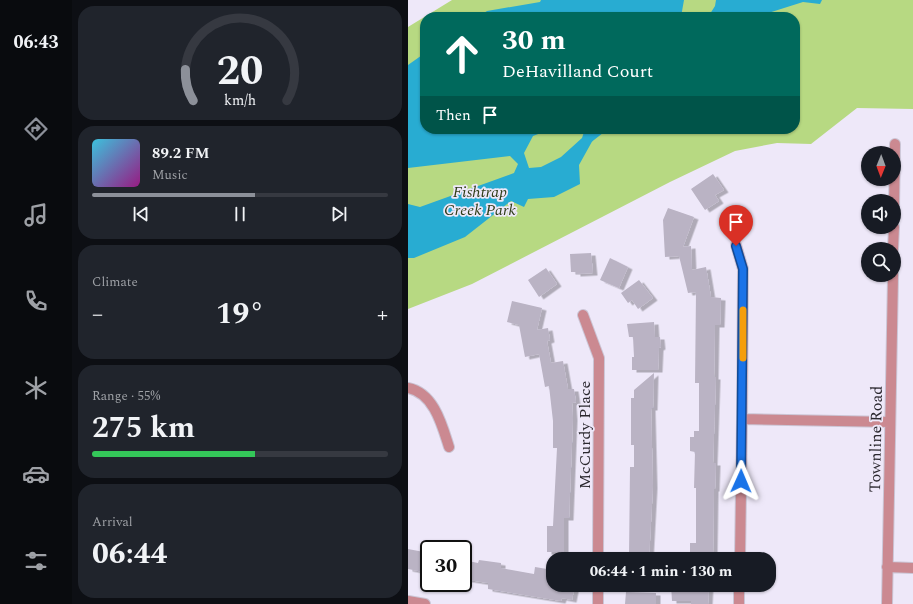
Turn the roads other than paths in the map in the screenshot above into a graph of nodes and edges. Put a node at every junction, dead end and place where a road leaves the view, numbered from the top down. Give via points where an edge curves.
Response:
1 (895, 144) dead end
2 (894, 194) edge
3 (736, 246) dead end
4 (893, 282) edge
5 (583, 315) dead end
6 (408, 388) edge
7 (742, 419) junction
8 (890, 422) junction
9 (449, 447) dead end
10 (598, 552) edge
11 (740, 552) edge
12 (887, 567) junction
13 (913, 568) edge
14 (598, 592) edge
15 (739, 592) edge
16 (408, 601) edge
17 (425, 604) edge
18 (598, 604) edge
19 (739, 604) edge
20 (887, 604) edge

1 - 2 street
3 - 7 street via 743,269
4 - 8 street, Townline Road
5 - 10 street, McCurdy Place via 599,358
6 - 9 street via 428,399 441,420
7 - 8 street
7 - 11 street
8 - 12 street, Townline Road
12 - 13 street
12 - 20 street, Townline Road
14 - 18 street
15 - 19 street
16 - 17 street

